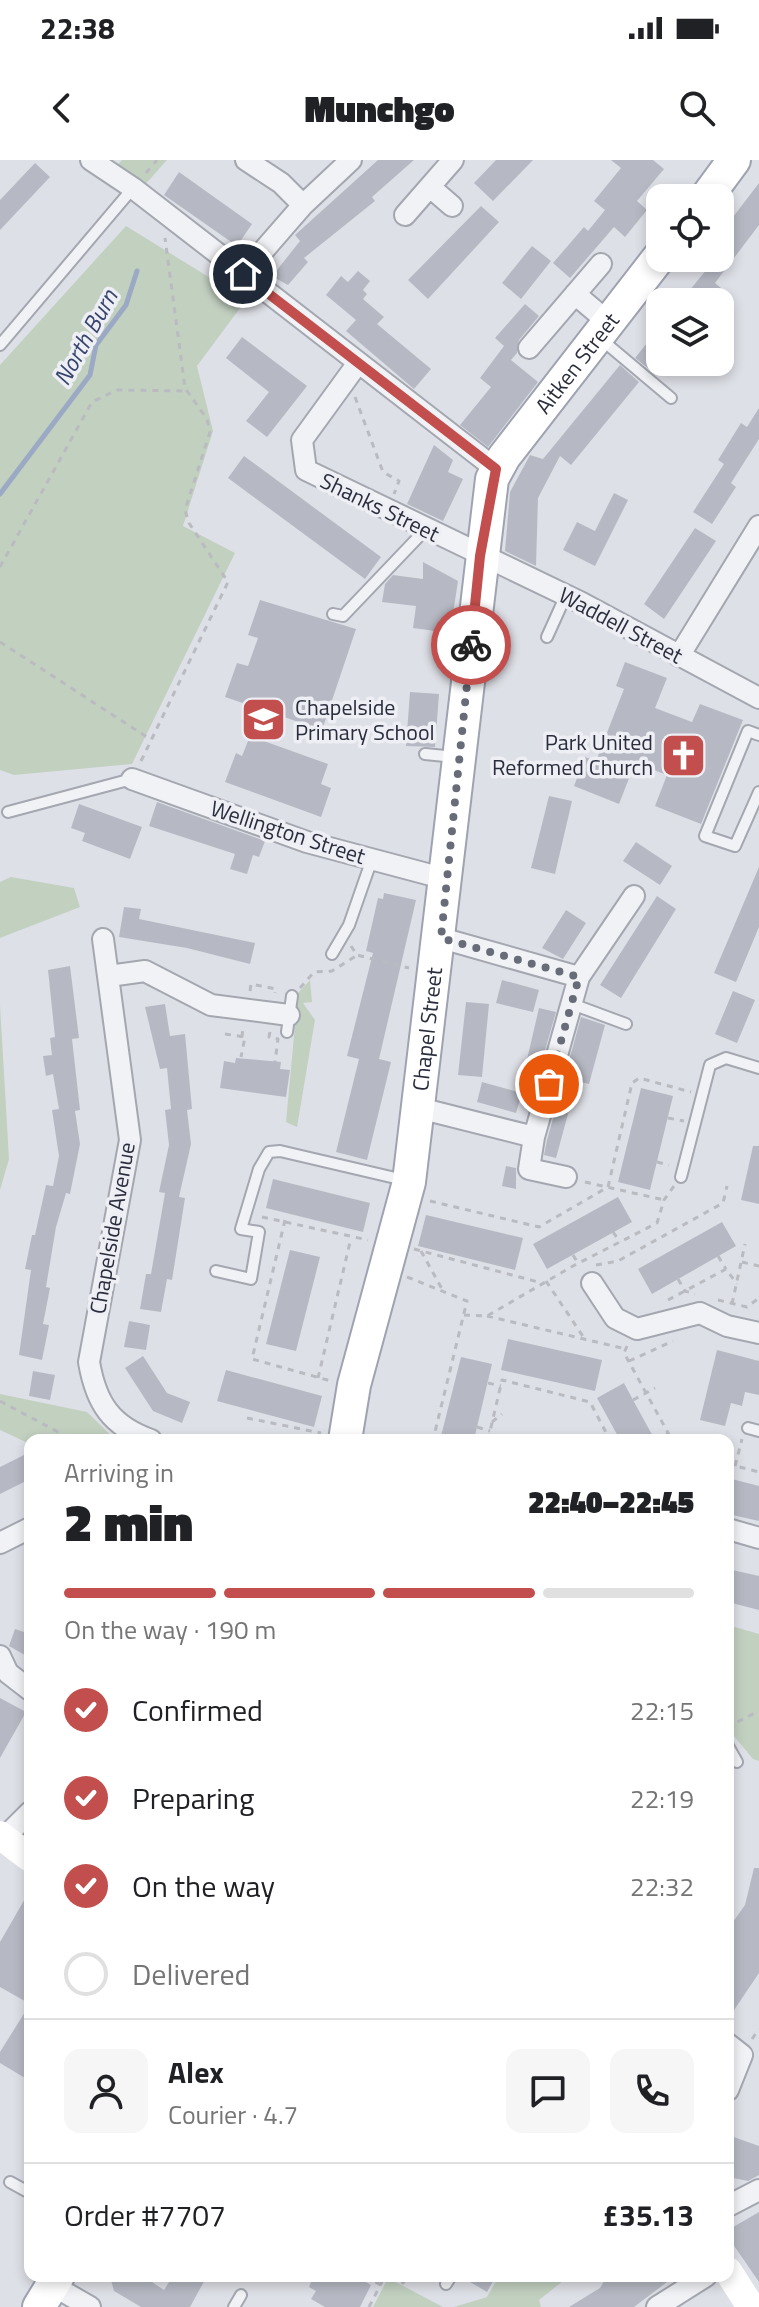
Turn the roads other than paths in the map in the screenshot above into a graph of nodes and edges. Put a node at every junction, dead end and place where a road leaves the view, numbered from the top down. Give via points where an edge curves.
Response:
1 (91, 160) edge
2 (246, 160) edge
3 (351, 160) edge
4 (453, 160) edge
5 (734, 160) edge
6 (716, 184) edge
7 (430, 187) junction
8 (133, 188) junction
9 (303, 205) junction
10 (452, 206) dead end
11 (405, 215) dead end
12 (601, 264) dead end
13 (647, 272) edge
14 (243, 274) junction
15 (575, 294) junction
16 (602, 329) junction
17 (0, 345) edge
18 (529, 348) dead end
19 (358, 363) junction
20 (671, 398) dead end
21 (496, 469) junction
22 (759, 526) edge
23 (426, 529) junction
24 (480, 556) junction
25 (566, 595) junction
26 (333, 614) dead end
27 (547, 637) dead end
28 (679, 656) junction
29 (759, 698) edge
30 (759, 735) edge
31 (425, 754) dead end
32 (459, 757) junction
33 (132, 779) joint
34 (759, 792) edge
35 (8, 812) dead end
36 (372, 859) junction
37 (446, 879) junction
38 (634, 896) dead end
39 (441, 938) junction
40 (103, 939) dead end
41 (332, 954) dead end
42 (109, 976) junction
43 (579, 977) junction
44 (572, 1004) junction
45 (289, 1014) road end
46 (626, 1024) dead end
47 (759, 1068) edge
48 (419, 1108) junction
49 (534, 1137) junction
50 (566, 1177) road end
51 (681, 1177) road end
52 (409, 1182) junction
53 (216, 1271) dead end
54 (592, 1283) dead end
55 (759, 1333) edge
56 (138, 1434) edge
57 (338, 1434) edge
58 (24, 1531) edge
59 (734, 1531) edge
60 (759, 1538) edge
61 (0, 1543) edge
62 (0, 1657) edge
63 (24, 1685) edge
64 (734, 1757) edge
65 (737, 1762) dead end
66 (24, 1817) edge
67 (2, 1836) edge
68 (24, 1853) edge
69 (734, 2049) edge
70 (734, 2075) edge
71 (10, 2182) dead end
72 (24, 2190) edge
73 (759, 2190) edge
74 (734, 2203) edge
75 (734, 2280) edge
76 (697, 2282) edge
77 (50, 2289) edge
78 (241, 2295) dead end
79 (90, 2307) edge
80 (234, 2307) edge
81 (657, 2307) edge
82 (751, 2307) edge

1 - 8 street
2 - 9 street
3 - 9 street
4 - 7 street
5 - 6 main road
7 - 10 street
7 - 11 street
8 - 14 street
8 - 17 lane
9 - 14 street
12 - 15 street
13 - 16 main road, Aitken Street
14 - 19 street
15 - 16 street
15 - 18 street
16 - 20 lane
16 - 21 main road, Aitken Street
19 - 21 street
19 - 23 street, Shanks Street via 302,440 306,470
21 - 24 main road, Chapel Street
22 - 28 street
23 - 24 street, Shanks Street
23 - 26 lane via 343,616
24 - 25 street, Waddell Street
24 - 32 main road, Chapel Street
25 - 27 lane
25 - 28 street, Waddell Street
28 - 29 street, Waddell Street
30 - 34 lane via 748,731 705,836 735,846
31 - 32 lane
32 - 37 main road, Chapel Street
33 - 35 lane
33 - 36 street, Wellington Street via 307,842
36 - 37 street, Wellington Street
36 - 41 lane via 349,925
37 - 39 main road, Chapel Street
38 - 43 street
39 - 43 street
39 - 48 main road, Chapel Street
40 - 42 street, Chapelside Avenue
42 - 45 street via 145,971 211,1005
42 - 56 street, Chapelside Avenue via 130,1140 89,1362 94,1392 105,1410 117,1424
43 - 44 street
44 - 46 lane
44 - 49 street
47 - 51 lane via 726,1058 710,1065
48 - 49 street
48 - 52 main road, Chapel Street
49 - 50 street via 529,1169
52 - 53 lane via 269,1152 241,1229 259,1232 251,1279
52 - 57 main road, Chapel Street via 401,1220 406,1260
54 - 55 street via 615,1318 637,1329 700,1313
58 - 61 street
59 - 60 street
62 - 63 street via 8,1673
64 - 65 lane
66 - 67 street
67 - 68 main road
69 - 70 street via 742,2055
71 - 72 lane
73 - 74 street
75 - 82 main road
76 - 81 street
77 - 79 street
78 - 80 lane

